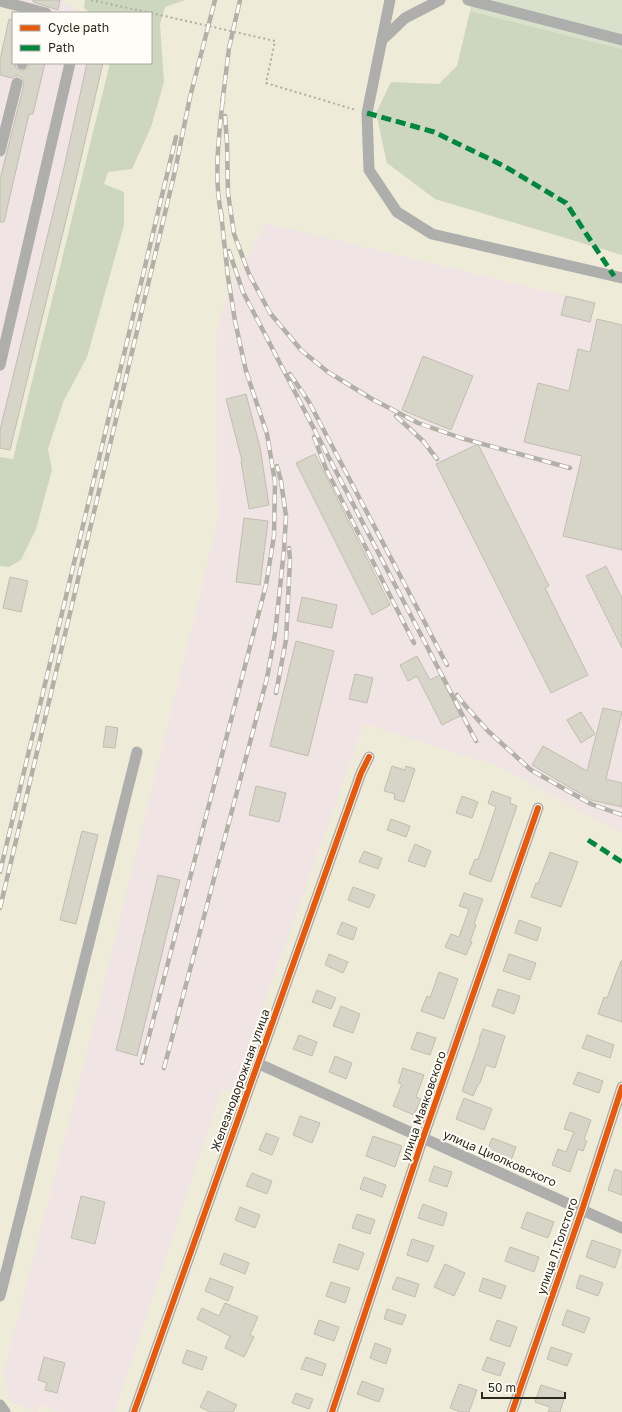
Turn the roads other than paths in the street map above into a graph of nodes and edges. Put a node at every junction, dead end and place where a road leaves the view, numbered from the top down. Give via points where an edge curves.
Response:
1 (390, 0) edge
2 (440, 0) edge
3 (468, 0) edge
4 (0, 1) edge
5 (39, 12) edge
6 (382, 40) junction
7 (622, 40) edge
8 (70, 64) edge
9 (17, 83) dead end
10 (0, 151) edge
11 (622, 278) edge
12 (0, 365) edge
13 (136, 752) dead end
14 (369, 757) dead end
15 (538, 808) dead end
16 (258, 1063) junction
17 (622, 1088) edge
18 (423, 1138) junction
19 (582, 1210) junction
20 (622, 1228) edge
21 (0, 1296) edge
22 (0, 1405) edge
23 (5, 1412) edge
24 (134, 1412) edge
25 (332, 1412) edge
26 (512, 1412) edge

1 - 6 street
2 - 6 street via 405,18
3 - 7 street
4 - 5 street
6 - 11 street via 367,113 370,170 397,212 432,234
8 - 12 street
9 - 10 street
13 - 21 street
14 - 16 street, Железнодорожная улица via 360,773
15 - 18 street, улица Маяковского
16 - 18 street, улица Циолковского
16 - 24 street, Железнодорожная улица
17 - 19 street, улица Л.Толстого
18 - 19 street, улица Циолковского
18 - 25 street, улица Маяковского
19 - 20 street, улица Циолковского
19 - 26 street, улица Л.Толстого
22 - 23 street

